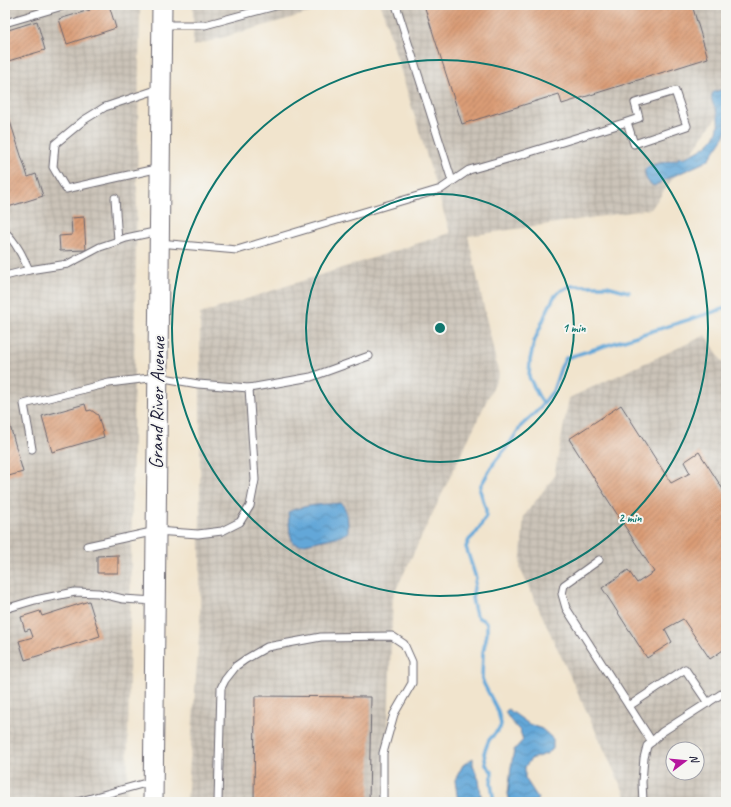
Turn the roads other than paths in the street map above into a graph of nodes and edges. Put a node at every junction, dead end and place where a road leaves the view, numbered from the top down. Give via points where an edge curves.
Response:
1 (66, 5) edge
2 (162, 5) edge
3 (279, 5) edge
4 (396, 5) edge
5 (5, 23) edge
6 (162, 25) junction
7 (161, 88) junction
8 (627, 122) junction
9 (160, 168) junction
10 (452, 181) junction
11 (116, 198) dead end
12 (5, 232) edge
13 (159, 237) junction
14 (118, 241) junction
15 (29, 270) junction
16 (5, 276) edge
17 (370, 356) dead end
18 (158, 377) junction
19 (249, 388) junction
20 (32, 448) dead end
21 (156, 531) junction
22 (87, 546) dead end
23 (599, 560) dead end
24 (155, 601) junction
25 (5, 610) edge
26 (5, 649) edge
27 (5, 658) edge
28 (726, 692) edge
29 (708, 703) junction
30 (629, 706) junction
31 (652, 742) junction
32 (153, 781) junction
33 (76, 802) edge
34 (153, 802) edge
35 (218, 802) edge
36 (383, 802) edge
37 (643, 802) edge

1 - 5 lane
2 - 6 main road, Grand River Avenue
3 - 6 lane via 205,25
4 - 10 lane
6 - 7 main road, Grand River Avenue
7 - 9 main road, Grand River Avenue
7 - 9 lane via 105,107 84,120 55,144 53,167 66,189
8 - 8 lane via 634,144 687,126 675,91 635,103 639,118
8 - 10 lane via 469,170
9 - 13 main road, Grand River Avenue
10 - 13 lane via 441,189 237,250
11 - 14 lane
12 - 15 lane via 10,236
13 - 14 lane via 126,238
13 - 18 main road, Grand River Avenue
14 - 15 lane via 68,264
15 - 16 lane
17 - 19 lane via 311,377
18 - 19 lane via 198,384
18 - 20 lane via 110,383 24,404
18 - 21 main road, Grand River Avenue
19 - 21 lane via 255,480 250,506 240,522 222,531 198,534
21 - 22 lane
21 - 24 main road, Grand River Avenue
23 - 30 lane via 564,585 562,594 566,608
24 - 25 lane via 75,592 35,600
24 - 32 main road, Grand River Avenue
26 - 27 lane
28 - 29 lane
29 - 30 lane via 685,668
29 - 31 lane via 662,732
30 - 31 lane
31 - 37 lane via 647,746 644,758
32 - 33 lane
32 - 34 main road, Grand River Avenue
35 - 36 lane via 221,688 236,666 267,647 321,637 392,636 404,644 412,662 412,683 394,714 383,753

